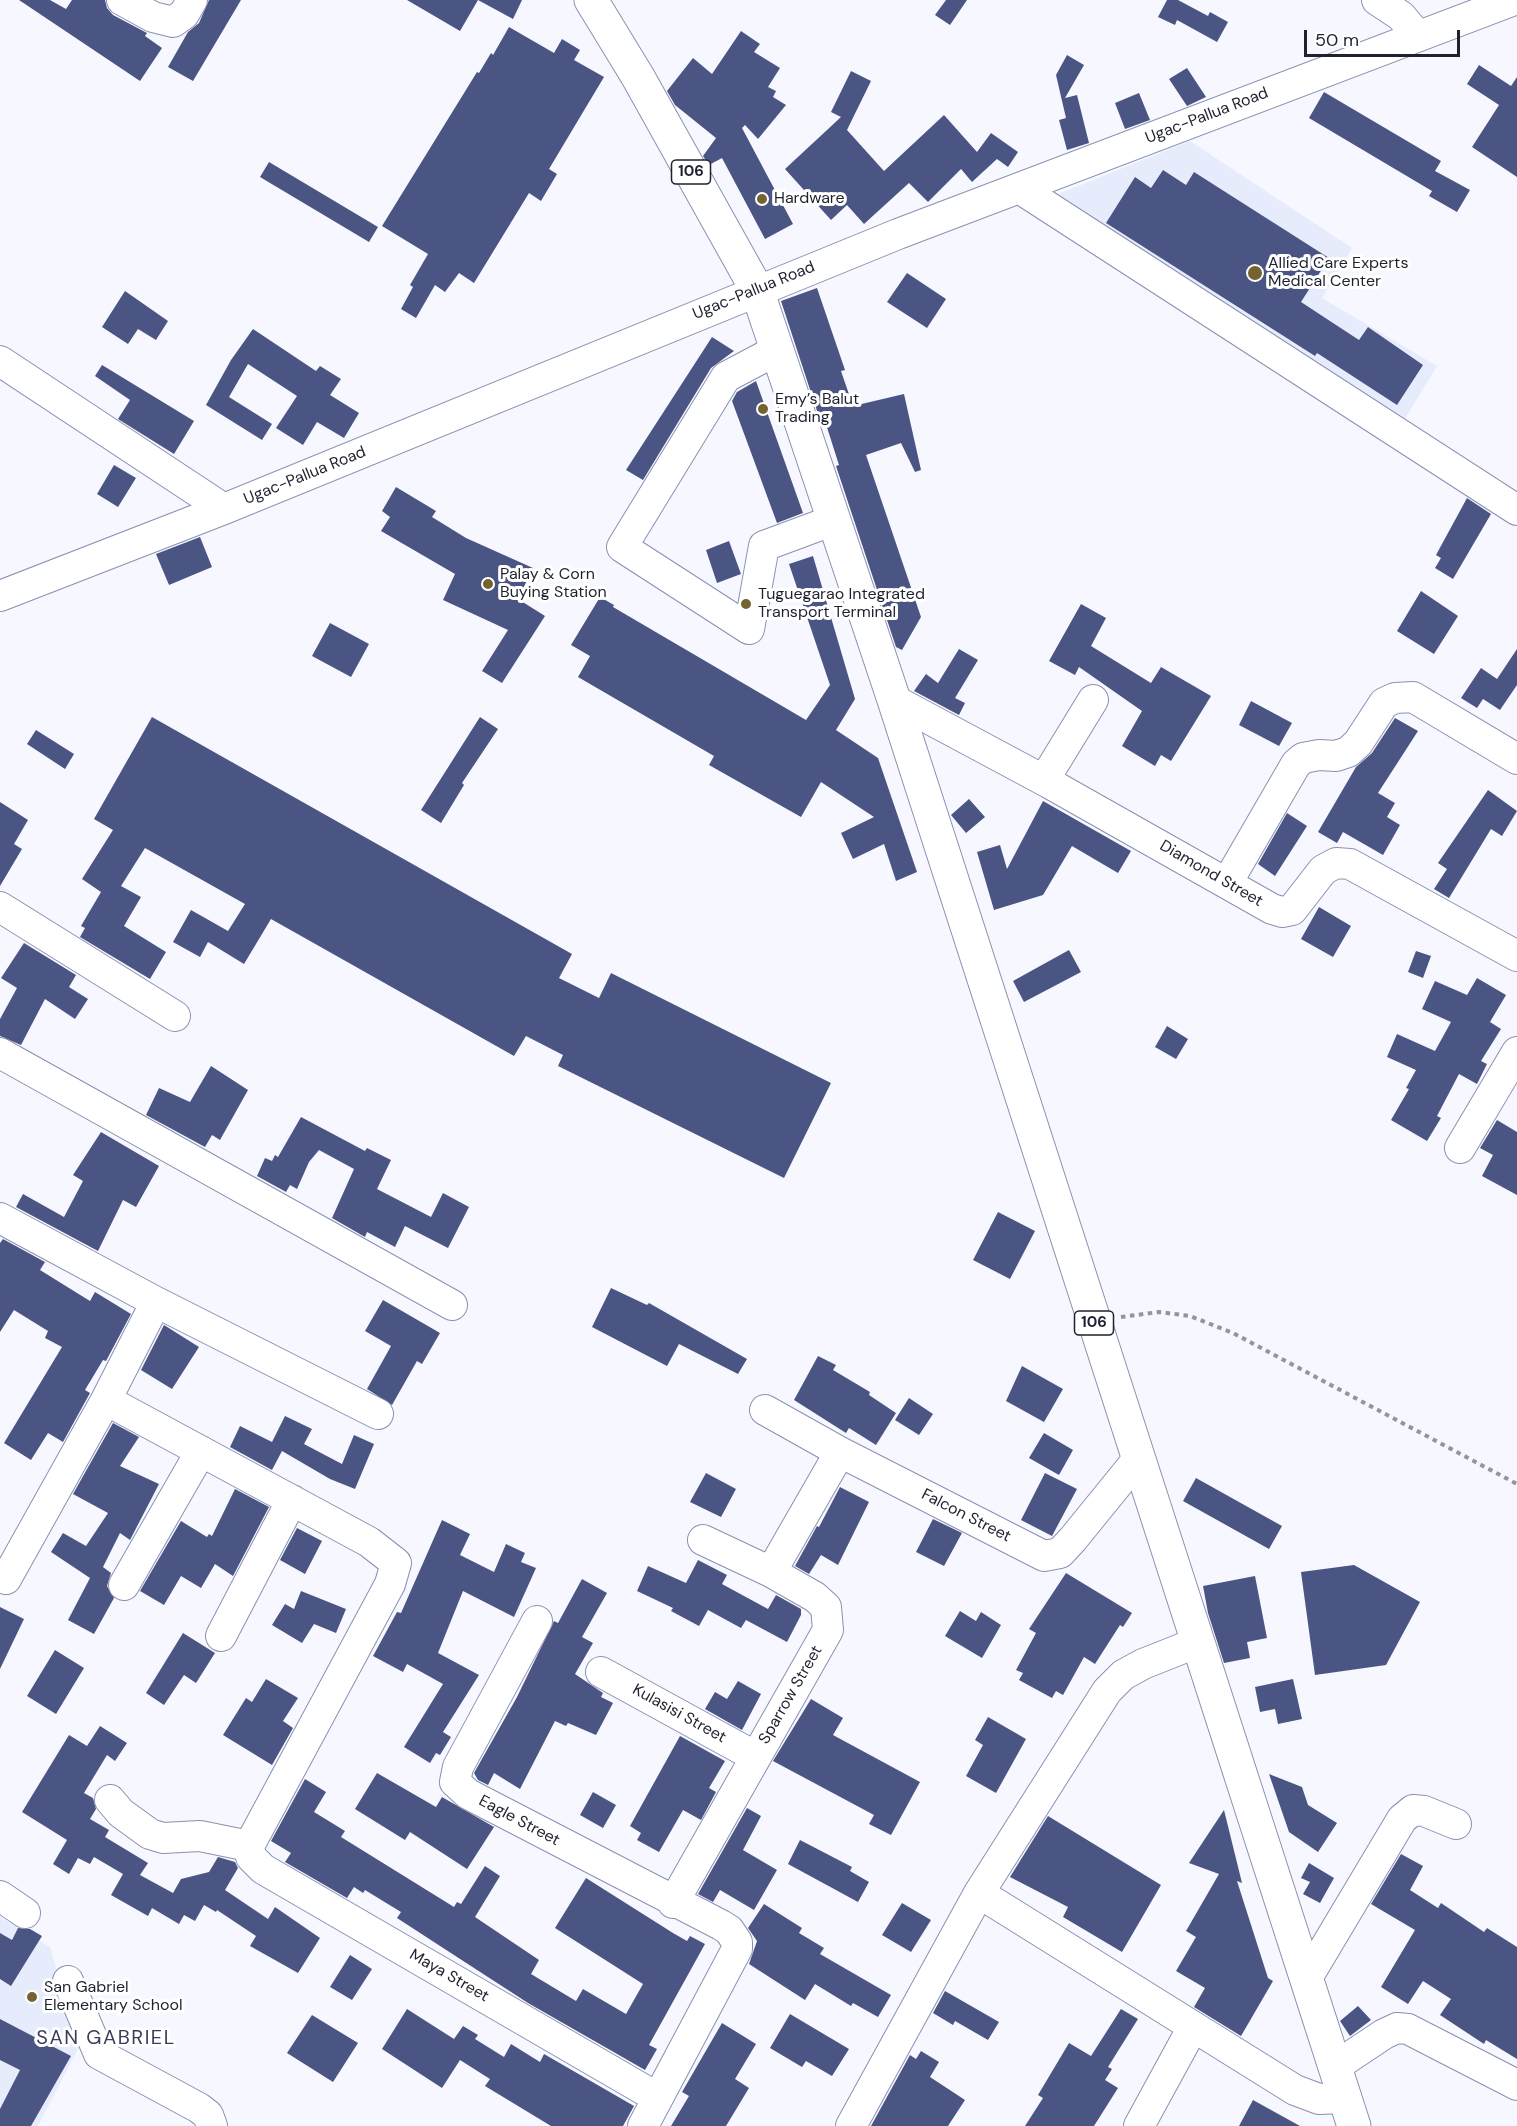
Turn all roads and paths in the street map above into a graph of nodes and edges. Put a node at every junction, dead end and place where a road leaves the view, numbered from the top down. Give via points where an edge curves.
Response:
1 (122, 0) edge
2 (192, 0) edge
3 (591, 0) edge
4 (1377, 0) edge
5 (1514, 0) edge
6 (1417, 35) junction
7 (1019, 188) junction
8 (757, 290) junction
9 (777, 350) junction
10 (0, 361) edge
11 (224, 509) junction
12 (1517, 510) edge
13 (834, 520) junction
14 (0, 596) edge
15 (894, 700) junction
16 (1093, 700) dead end
17 (1517, 759) edge
18 (1044, 780) junction
19 (1227, 883) junction
20 (0, 907) edge
21 (1517, 956) edge
22 (175, 1016) dead end
23 (1517, 1052) edge
24 (0, 1053) edge
25 (1460, 1148) dead end
26 (0, 1218) edge
27 (156, 1302) junction
28 (452, 1305) dead end
29 (1094, 1321) junction
30 (106, 1400) junction
31 (765, 1410) dead end
32 (378, 1414) dead end
33 (201, 1451) junction
34 (840, 1452) junction
35 (1138, 1459) junction
36 (1517, 1484) edge
37 (291, 1500) junction
38 (703, 1540) dead end
39 (771, 1572) junction
40 (6, 1579) dead end
41 (124, 1585) dead end
42 (537, 1621) dead end
43 (220, 1636) dead end
44 (1196, 1643) junction
45 (601, 1672) dead end
46 (756, 1756) junction
47 (110, 1800) dead end
48 (1456, 1824) dead end
49 (249, 1846) junction
50 (979, 1893) junction
51 (0, 1896) edge
52 (673, 1902) junction
53 (25, 1913) dead end
54 (1307, 1978) junction
55 (68, 1981) dead end
56 (1193, 2027) junction
57 (1336, 2066) junction
58 (1517, 2085) edge
59 (658, 2098) junction
60 (1350, 2112) edge
61 (212, 2126) edge
62 (643, 2126) edge
63 (851, 2126) edge
64 (1139, 2126) edge

1 - 2 street via 153,17 173,22 184,14
3 - 8 highway, 106
4 - 6 street via 1401,16
5 - 6 street, Ugac-Pallua Road
6 - 7 street, Ugac-Pallua Road
7 - 8 street, Ugac-Pallua Road
7 - 12 street
8 - 9 highway, 106
8 - 11 street, Ugac-Pallua Road
9 - 13 highway, 106
9 - 13 street via 726,377 622,547 749,629 764,546
10 - 11 street
11 - 14 street, Ugac-Pallua Road
13 - 15 highway, 106
15 - 18 street, Diamond Street
15 - 29 highway, 106
16 - 18 street
17 - 19 street via 1413,697 1395,698 1384,703 1348,752 1304,758 1296,764
18 - 19 street, Diamond Street
19 - 21 street, Diamond Street via 1282,912 1292,910 1323,870 1336,863 1350,864
20 - 22 street
23 - 25 street
24 - 28 street
26 - 27 street
27 - 30 street
27 - 32 street
29 - 35 highway, 106
29 - 36 path via 1159,1312 1190,1316 1233,1332
30 - 33 street
30 - 40 street
31 - 34 street, Falcon Street
33 - 37 street
33 - 41 street
34 - 35 street, Falcon Street via 1044,1556 1053,1556 1074,1539
34 - 39 street
35 - 44 highway, 106
37 - 43 street
37 - 49 street via 369,1542 396,1563 390,1584
38 - 39 street, Sparrow Street
39 - 46 street, Sparrow Street via 826,1607 828,1630
42 - 52 street, Eagle Street via 458,1767 455,1782 468,1794
44 - 50 street via 1143,1664 1123,1675 1107,1691
44 - 54 highway, 106
45 - 46 street, Kulasisi Street
46 - 52 street, Sparrow Street
47 - 49 street via 150,1834 164,1838 200,1836
48 - 54 street via 1424,1811 1413,1810 1402,1819
49 - 59 street, Maya Street via 251,1857 263,1869
50 - 56 street
50 - 63 street
51 - 53 street
52 - 59 street, Eagle Street via 729,1930 737,1949
54 - 57 highway, 106
55 - 61 street via 99,2054 199,2108 208,2115
56 - 60 street via 1304,2095
56 - 64 street
57 - 58 street via 1384,2034 1397,2028 1408,2029
57 - 60 highway, 106
59 - 62 street

